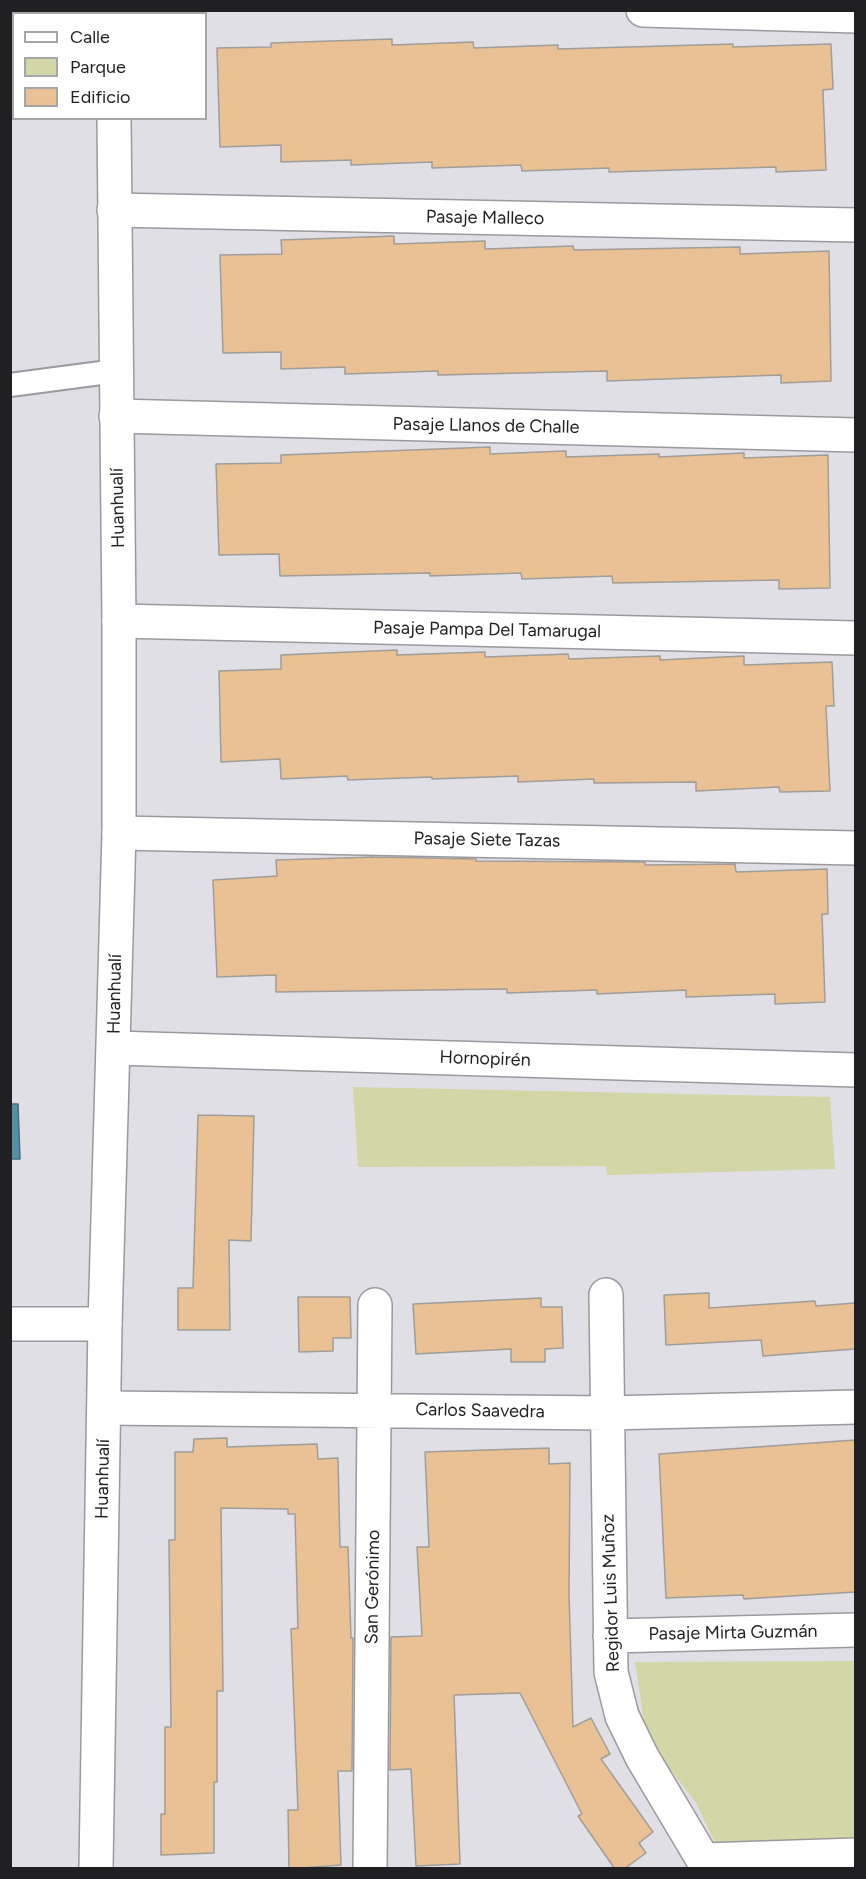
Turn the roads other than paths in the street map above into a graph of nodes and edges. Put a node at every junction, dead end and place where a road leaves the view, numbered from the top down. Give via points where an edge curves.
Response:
1 (643, 10) edge
2 (855, 16) edge
3 (114, 120) edge
4 (114, 210) junction
5 (855, 225) edge
6 (116, 371) junction
7 (10, 385) edge
8 (116, 416) junction
9 (855, 435) edge
10 (120, 621) junction
11 (855, 638) edge
12 (119, 833) junction
13 (855, 848) edge
14 (114, 1048) junction
15 (855, 1070) edge
16 (606, 1295) dead end
17 (375, 1305) dead end
18 (10, 1324) edge
19 (105, 1324) junction
20 (855, 1407) edge
21 (105, 1408) junction
22 (375, 1409) junction
23 (608, 1413) junction
24 (855, 1630) edge
25 (610, 1636) junction
26 (855, 1855) edge
27 (706, 1864) edge
28 (96, 1869) edge
29 (370, 1869) edge

1 - 2 street
3 - 4 street, Huanhualí
4 - 5 street, Pasaje Malleco
4 - 6 street, Huanhualí
6 - 7 lane
6 - 8 street, Huanhualí
8 - 9 street, Pasaje Llanos de Challe
8 - 10 street, Huanhualí
10 - 11 street, Pasaje Pampa Del Tamarugal
10 - 12 street, Huanhualí
12 - 13 street, Pasaje Siete Tazas
12 - 14 street, Huanhualí
14 - 15 street, Hornopirén
14 - 19 street, Huanhualí
16 - 23 street, Regidor Luis Muñoz
17 - 22 street, San Gerónimo
18 - 19 street
19 - 21 street, Huanhualí
20 - 23 street, Carlos Saavedra
21 - 22 street, Carlos Saavedra
21 - 28 street, Huanhualí
22 - 23 street, Carlos Saavedra
22 - 29 street, San Gerónimo
23 - 25 street, Regidor Luis Muñoz
24 - 25 street, Pasaje Mirta Guzmán
25 - 27 street, Regidor Luis Muñoz via 611,1672 622,1716
26 - 27 street

